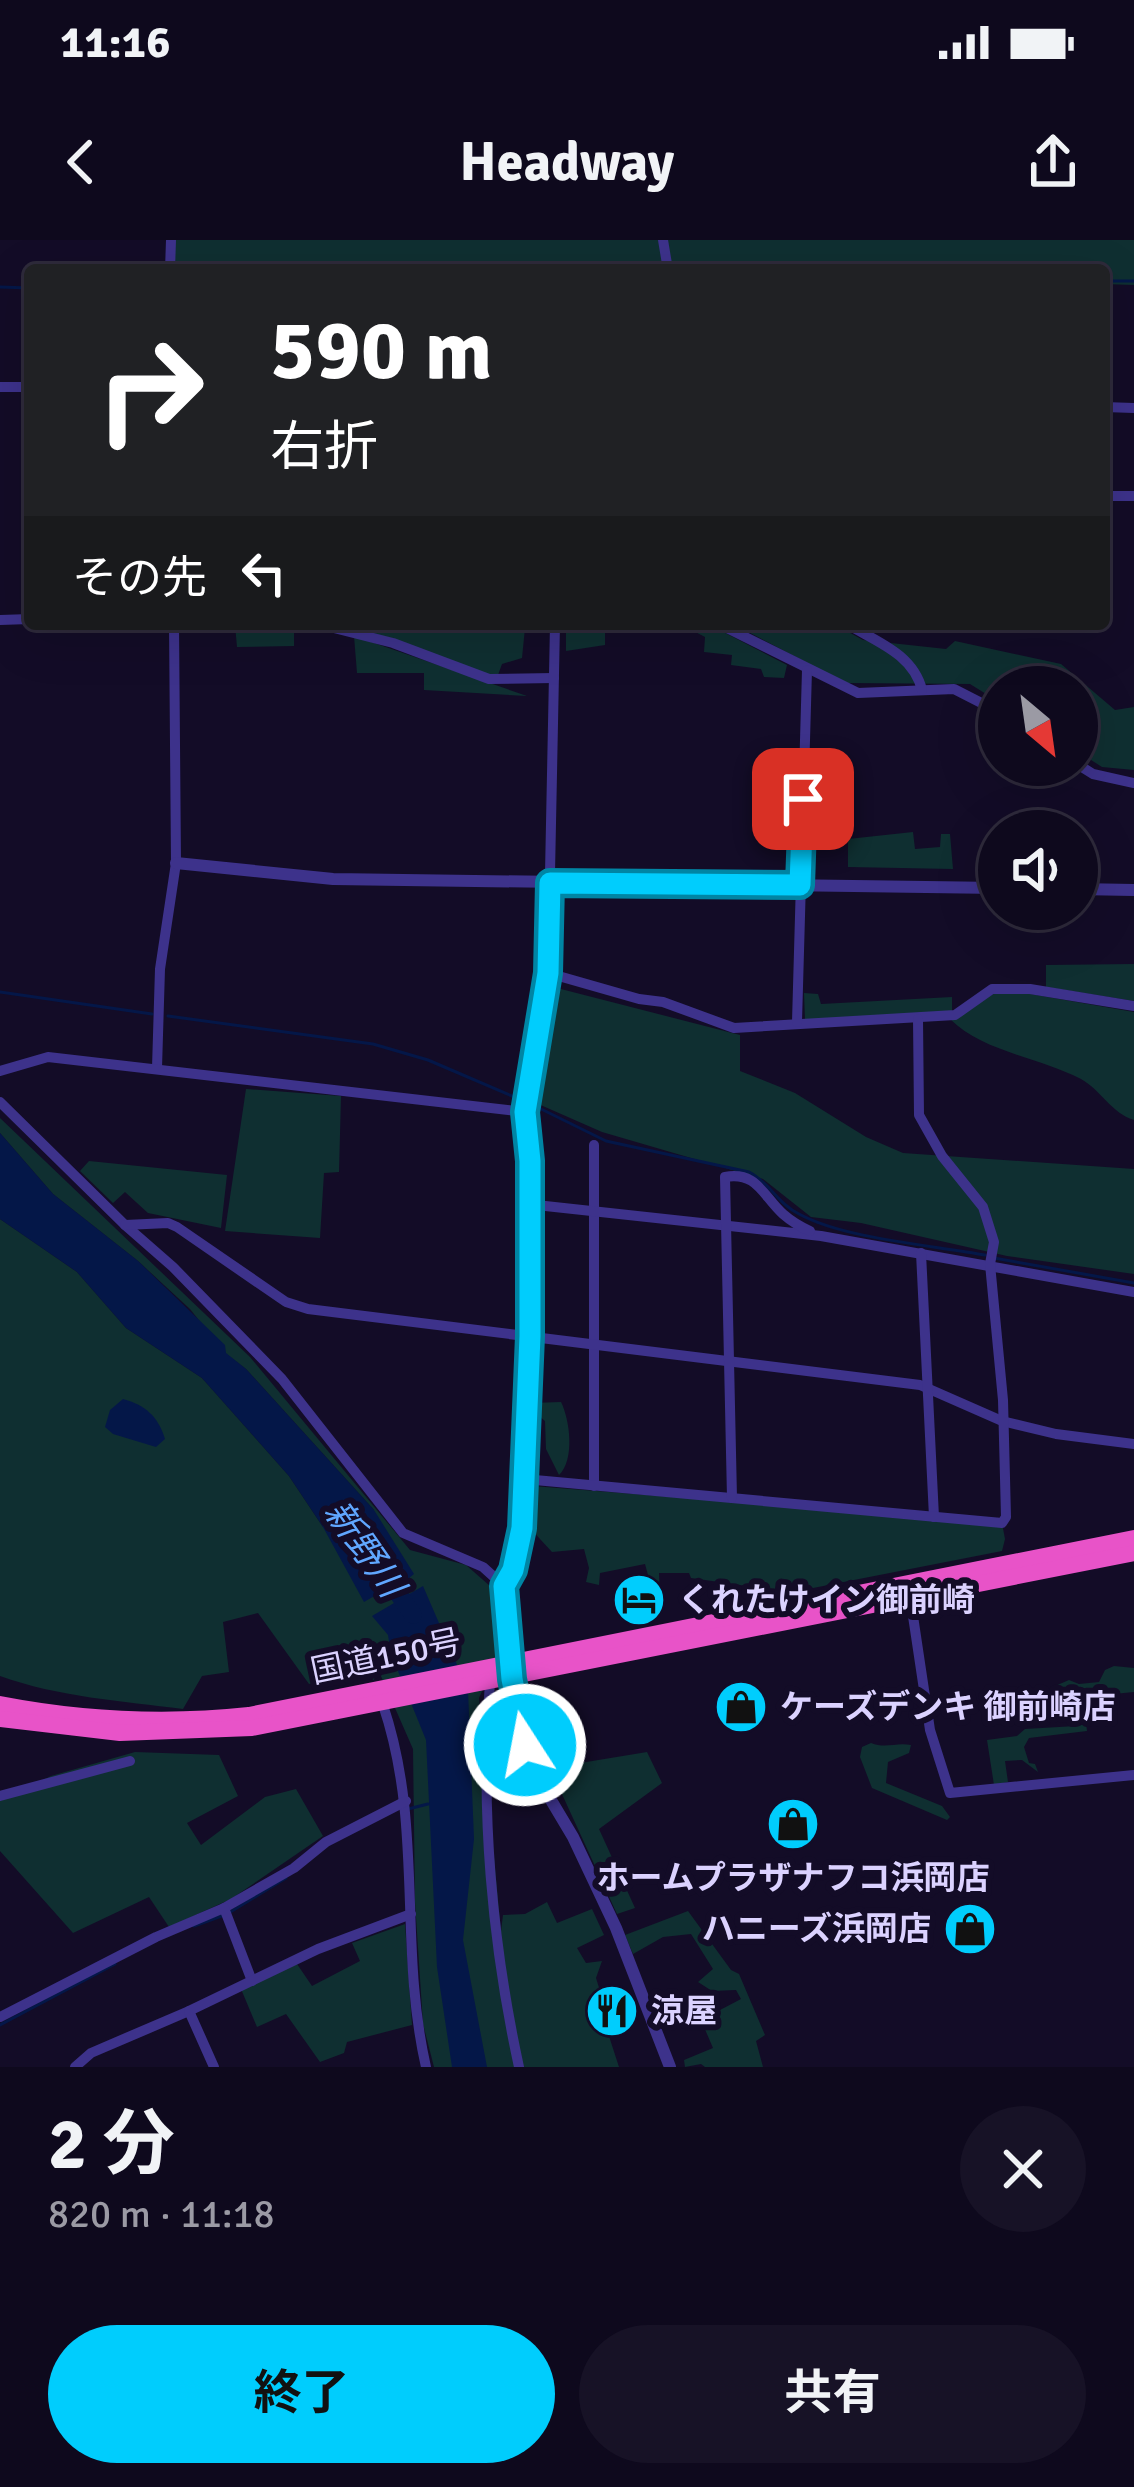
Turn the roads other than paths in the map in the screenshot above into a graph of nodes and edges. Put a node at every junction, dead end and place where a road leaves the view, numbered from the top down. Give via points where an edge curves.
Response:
1 (174, 630) edge
2 (342, 630) edge
3 (555, 630) edge
4 (730, 630) edge
5 (857, 630) edge
6 (807, 670) junction
7 (554, 678) junction
8 (922, 690) junction
9 (978, 701) edge
10 (1098, 775) edge
11 (1134, 783) edge
12 (176, 863) junction
13 (550, 883) junction
14 (800, 885) junction
15 (978, 888) edge
16 (1098, 890) edge
17 (1134, 890) edge
18 (548, 973) junction
19 (1134, 1006) edge
20 (918, 1018) junction
21 (797, 1022) junction
22 (157, 1068) junction
23 (0, 1071) edge
24 (0, 1102) edge
25 (525, 1112) junction
26 (594, 1145) dead end
27 (527, 1204) junction
28 (594, 1210) junction
29 (124, 1225) junction
30 (725, 1226) junction
31 (821, 1237) junction
32 (921, 1253) junction
33 (991, 1258) junction
34 (1134, 1292) edge
35 (530, 1336) junction
36 (594, 1344) junction
37 (728, 1361) junction
38 (929, 1388) junction
39 (1002, 1421) junction
40 (1134, 1444) edge
41 (524, 1479) junction
42 (594, 1486) junction
43 (732, 1498) junction
44 (934, 1517) junction
45 (1134, 1538) edge
46 (1134, 1553) edge
47 (504, 1586) junction
48 (909, 1590) junction
49 (512, 1670) junction
50 (482, 1679) junction
51 (387, 1698) junction
52 (0, 1704) edge
53 (0, 1719) edge
54 (130, 1761) dead end
55 (1134, 1775) edge
56 (0, 1796) edge
57 (406, 1801) junction
58 (224, 1908) junction
59 (411, 1914) junction
60 (252, 1981) junction
61 (189, 2011) junction
62 (0, 2017) edge
63 (84, 2064) edge
64 (214, 2067) edge
65 (426, 2067) edge
66 (519, 2067) edge
67 (670, 2067) edge

1 - 12 street
2 - 7 street via 489,679
3 - 7 street
4 - 6 street
5 - 8 street via 906,660
6 - 8 street via 858,693
6 - 14 street
7 - 13 street
8 - 9 street via 954,689
10 - 11 street
12 - 13 street via 333,878
12 - 22 street via 160,969
13 - 14 street
13 - 18 street
14 - 15 street
14 - 21 street
16 - 17 street
18 - 21 street via 734,1028
18 - 25 street
19 - 20 street via 992,989 955,1015
20 - 21 street
20 - 33 street via 919,1115 991,1223
22 - 23 street via 48,1057
22 - 25 street
24 - 29 street
25 - 27 street
26 - 28 street
27 - 28 street
27 - 35 street
28 - 30 street
28 - 36 street
29 - 35 street via 177,1227 308,1309
29 - 47 street via 282,1379 404,1533 483,1567
30 - 31 street
30 - 31 street via 724,1178 734,1175 758,1182 782,1214
30 - 37 street
31 - 32 street
32 - 33 street
32 - 38 street
33 - 34 street
33 - 39 street
35 - 36 street
35 - 41 street
36 - 37 street
36 - 42 street
37 - 38 street
37 - 43 street
38 - 39 street
38 - 44 street
39 - 40 street
39 - 44 street via 1002,1523
41 - 42 street
41 - 47 street via 522,1528
42 - 43 street
43 - 44 street
45 - 48 highway, 国道150号
46 - 48 highway, 国道150号
47 - 49 street
48 - 49 highway, 国道150号
48 - 55 street via 930,1730 950,1793
49 - 50 highway, 国道150号
49 - 67 street via 536,1775 616,1928
50 - 51 highway, 国道150号
50 - 66 street via 498,1946
51 - 52 highway, 国道150号 via 216,1719 106,1719
51 - 53 highway, 国道150号 via 252,1728 160,1734
51 - 57 street
54 - 56 street
57 - 58 street
57 - 59 street
58 - 60 street
58 - 62 street
59 - 60 street
59 - 65 street
60 - 61 street
61 - 63 street
61 - 64 street

